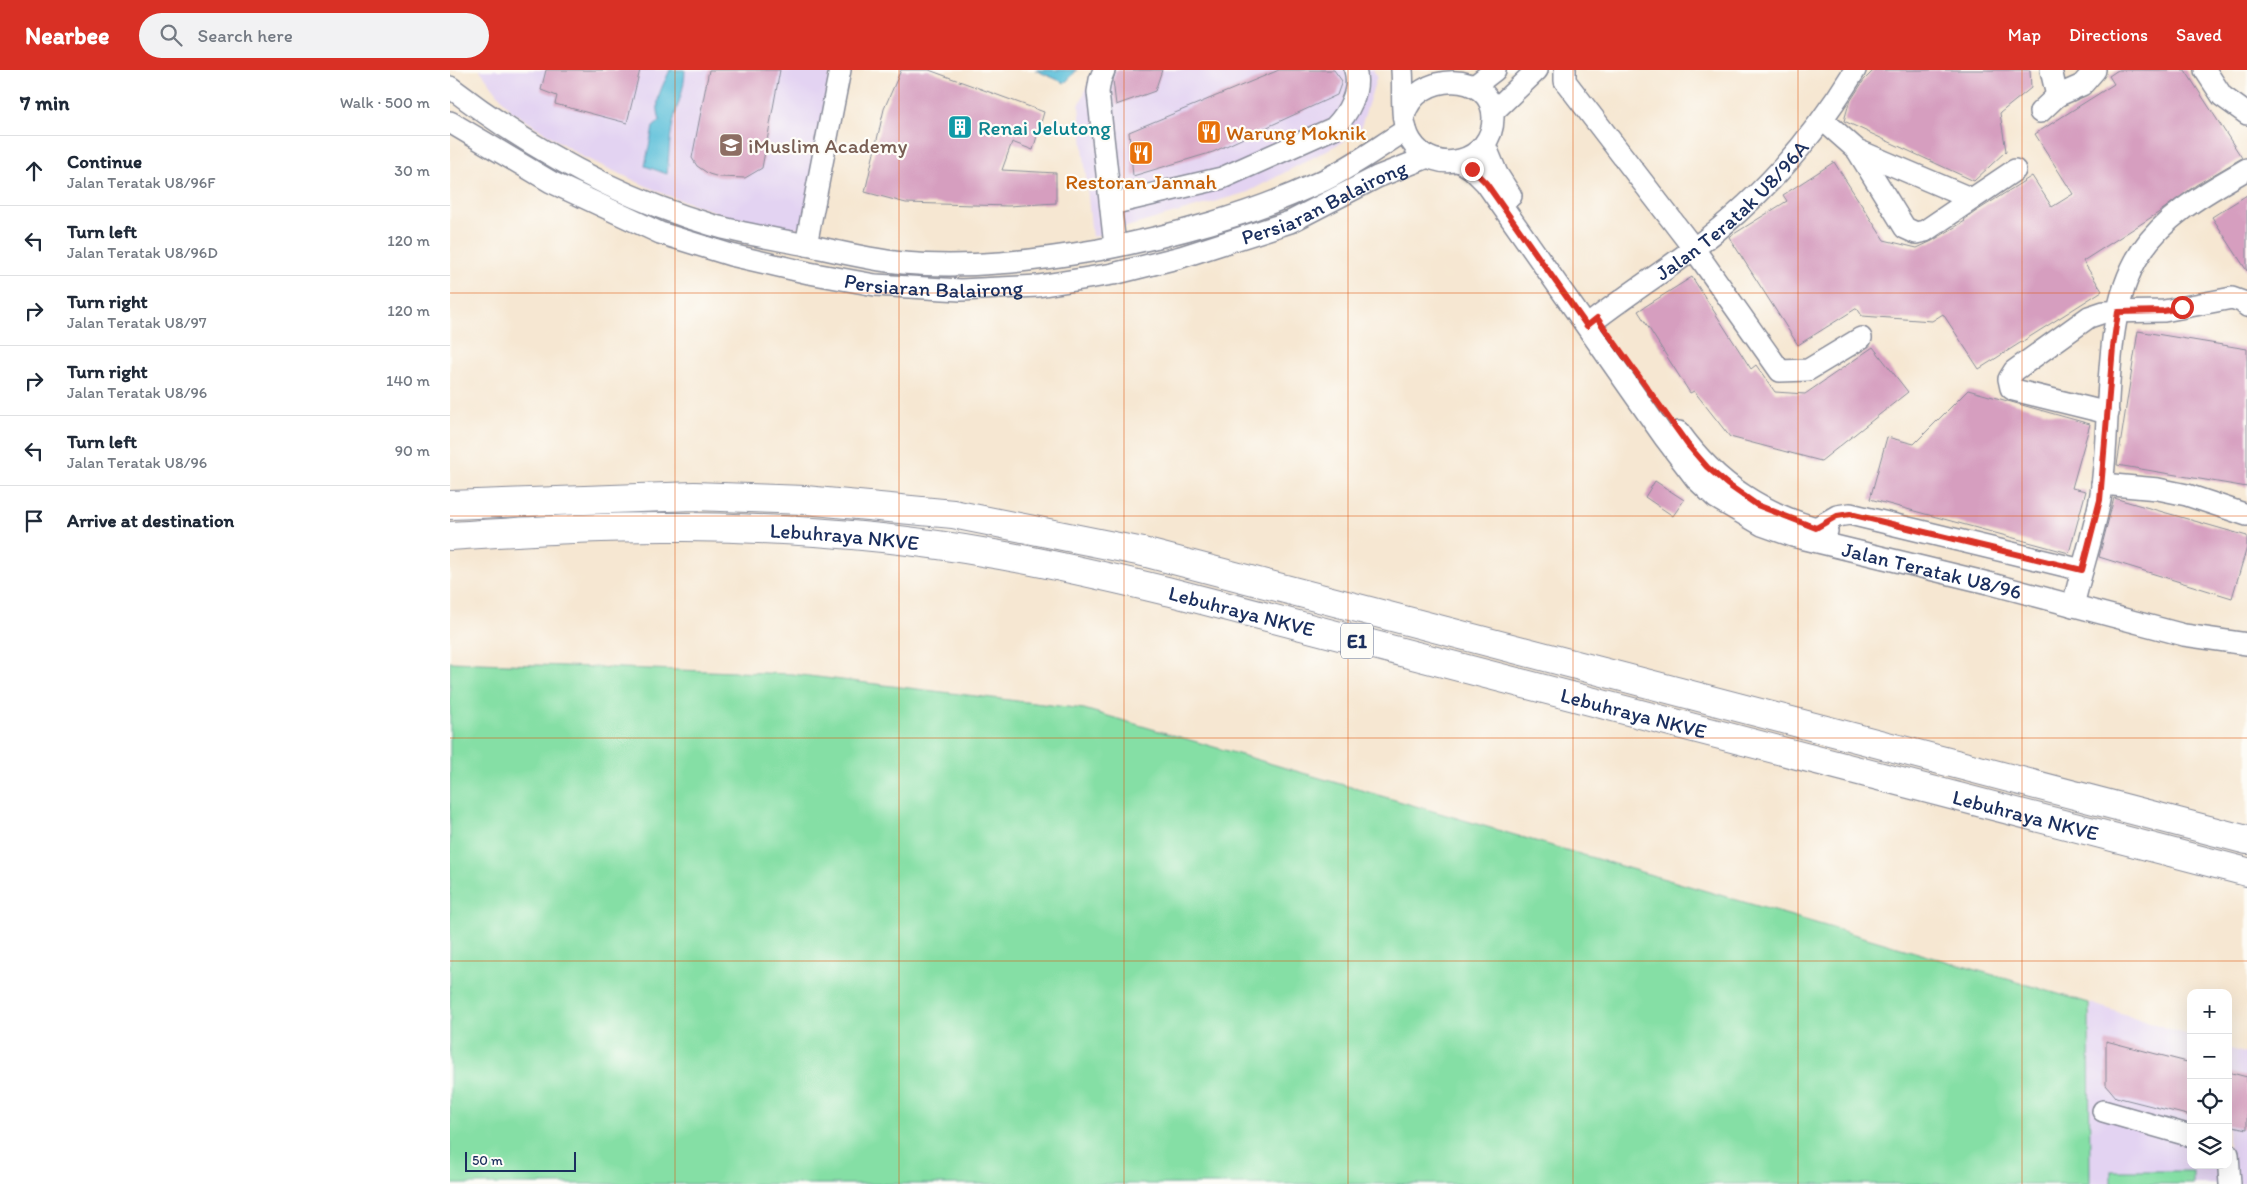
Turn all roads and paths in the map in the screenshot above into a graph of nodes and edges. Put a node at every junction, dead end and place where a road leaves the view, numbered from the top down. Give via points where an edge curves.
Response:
1 (840, 70) edge
2 (1104, 70) edge
3 (1355, 70) edge
4 (1402, 70) edge
5 (1496, 70) edge
6 (1537, 70) edge
7 (1565, 70) edge
8 (1855, 70) edge
9 (2051, 70) edge
10 (2095, 70) edge
11 (2205, 70) edge
12 (1444, 72) edge
13 (1477, 84) junction
14 (450, 87) edge
15 (2057, 96) junction
16 (1493, 112) junction
17 (2040, 112) dead end
18 (2247, 114) edge
19 (1823, 120) junction
20 (450, 122) edge
21 (1405, 123) junction
22 (1484, 145) junction
23 (1857, 150) junction
24 (1428, 157) junction
25 (1459, 161) junction
26 (2247, 169) edge
27 (2015, 170) dead end
28 (1972, 199) junction
29 (1111, 204) junction
30 (806, 245) junction
31 (1115, 246) junction
32 (1694, 249) junction
33 (2247, 306) edge
34 (2118, 312) junction
35 (1592, 322) junction
36 (1861, 338) dead end
37 (2108, 413) junction
38 (2102, 484) junction
39 (450, 505) edge
40 (2247, 515) edge
41 (1816, 528) junction
42 (450, 536) edge
43 (2082, 570) junction
44 (2075, 601) junction
45 (2247, 633) edge
46 (2247, 644) edge
47 (2247, 840) edge
48 (2247, 872) edge
49 (2102, 1111) dead end
50 (2187, 1135) edge
51 (2229, 1169) edge
52 (2230, 1184) edge

1 - 30 street
2 - 29 street via 1098,92
3 - 29 street via 1357,78 1350,107 1334,128 1222,178
4 - 21 street
5 - 13 street
6 - 16 street
7 - 32 street via 1565,81
8 - 19 street, Jalan Teratak U8/96A
9 - 15 street
10 - 15 street via 2082,85
11 - 18 street via 2222,96
12 - 13 street via 1465,76
12 - 21 street via 1424,81 1414,90 1407,102
13 - 16 street via 1490,101
14 - 30 street, Persiaran Balairong via 543,151 607,184 711,224
15 - 17 street
16 - 22 street via 1490,135
19 - 23 street
19 - 32 street, Jalan Teratak U8/96A via 1756,195
20 - 24 street, Persiaran Balairong via 552,182 660,233 731,255 809,273 875,285 961,290 1038,286 1113,274 1180,257 1290,222 1377,177
21 - 24 street via 1411,141
21 - 31 street, Persiaran Balairong via 1320,182 1256,210 1188,231
22 - 25 street
22 - 35 street, Jalan Teratak U8/96 via 1503,185
23 - 28 street
23 - 28 street via 1911,231 1925,231
24 - 25 street via 1448,163
25 - 35 street, Jalan Teratak U8/96 via 1486,183
26 - 34 street via 2186,206 2162,226 2136,261 2124,284
27 - 28 street
29 - 31 street
30 - 31 street, Persiaran Balairong via 906,263 982,264 1053,257
32 - 35 street, Jalan Teratak U8/96A
32 - 36 street via 1780,371 1808,370
33 - 34 street via 2232,298 2164,311
34 - 37 street
34 - 37 street via 2088,317 2014,371 2009,379 2014,390
35 - 41 street, Jalan Teratak U8/96 via 1707,467 1757,505
35 - 44 street, Jalan Teratak U8/96 via 1665,438 1696,479 1716,498 1748,518 1793,536
37 - 38 street
38 - 40 street via 2187,495
38 - 43 street
39 - 47 highway, Lebuhraya NKVE / E1 via 694,496 805,500 953,514 1143,552
41 - 43 street via 1837,516 1850,514
41 - 44 street, Jalan Teratak U8/96
42 - 48 highway, Lebuhraya NKVE / E1 via 685,527 796,532 900,541 1084,571
43 - 44 street
44 - 45 street, Jalan Teratak U8/96
44 - 46 street, Jalan Teratak U8/96 via 2184,636
49 - 50 street
51 - 52 street

